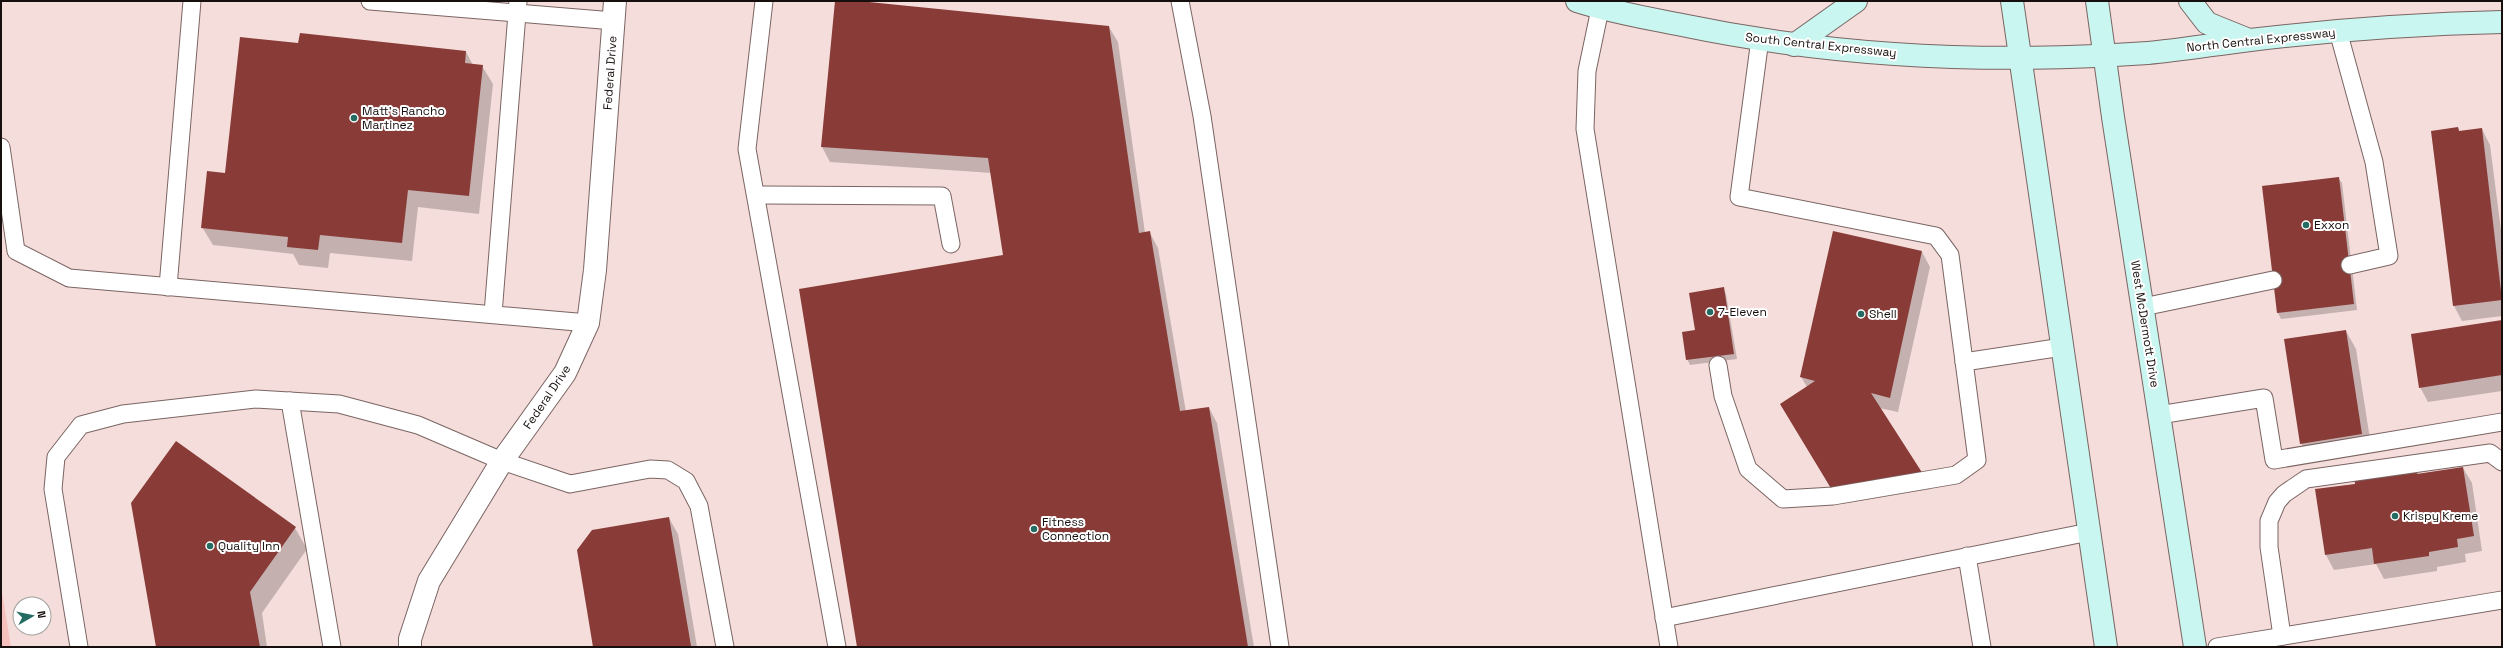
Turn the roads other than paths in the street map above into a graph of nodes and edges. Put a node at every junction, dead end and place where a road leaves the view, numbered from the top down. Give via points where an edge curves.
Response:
1 (192, 1) edge
2 (370, 1) edge
3 (764, 1) edge
4 (1180, 1) edge
5 (1577, 1) edge
6 (1856, 1) edge
7 (2012, 1) edge
8 (2097, 1) edge
9 (2190, 1) edge
10 (518, 7) edge
11 (1600, 9) junction
12 (614, 11) edge
13 (2502, 22) edge
14 (2338, 31) junction
15 (1760, 39) junction
16 (2249, 40) junction
17 (1794, 45) junction
18 (2104, 55) junction
19 (2020, 58) junction
20 (1, 147) edge
21 (756, 195) junction
22 (951, 244) dead end
23 (2350, 265) dead end
24 (2273, 280) dead end
25 (168, 287) junction
26 (2143, 307) junction
27 (493, 314) junction
28 (588, 323) junction
29 (2062, 347) junction
30 (1964, 362) junction
31 (1718, 364) dead end
32 (290, 401) junction
33 (2159, 415) junction
34 (2502, 422) edge
35 (502, 461) junction
36 (2502, 462) edge
37 (2089, 532) junction
38 (1967, 556) junction
39 (2502, 600) edge
40 (1664, 618) junction
41 (2290, 639) edge
42 (79, 647) edge
43 (332, 647) edge
44 (410, 647) edge
45 (725, 647) edge
46 (837, 647) edge
47 (1280, 647) edge
48 (1669, 647) edge
49 (1982, 647) edge
50 (2106, 647) edge
51 (2195, 647) edge
52 (2217, 647) edge

1 - 25 lane
2 - 10 lane
3 - 21 lane via 747,149
4 - 47 lane via 1202,116
5 - 11 main road, South Central Expressway
6 - 17 main road
7 - 19 main road
8 - 18 main road, West McDermott Drive
9 - 16 main road via 2207,22
10 - 12 lane
10 - 27 lane
11 - 15 main road, South Central Expressway
11 - 40 lane via 1587,71 1585,129
12 - 28 street, Federal Drive via 595,270
13 - 14 main road, North Central Expressway via 2402,25
14 - 16 main road, North Central Expressway
14 - 23 lane via 2374,162 2389,256
15 - 17 main road, South Central Expressway
15 - 30 lane via 1739,197 1936,236 1950,255
16 - 18 main road, North Central Expressway via 2150,53
17 - 19 main road, South Central Expressway via 1948,58
18 - 19 main road, North Central Expressway
18 - 26 main road, West McDermott Drive
19 - 29 main road
20 - 25 lane via 16,250 69,278
21 - 22 lane via 942,196
21 - 46 lane
24 - 26 lane
25 - 27 lane
26 - 33 main road, West McDermott Drive
27 - 28 lane
28 - 35 street, Federal Drive via 565,373
29 - 30 lane
29 - 37 main road
30 - 31 lane via 1978,450 1977,460 1956,475 1833,496 1783,499 1748,469 1723,396
32 - 35 lane via 339,404 418,425
32 - 42 lane via 241,400 123,414 81,425 56,457 52,489
32 - 43 lane
33 - 34 lane via 2264,398 2274,460
33 - 51 main road, West McDermott Drive
35 - 44 street, Federal Drive via 429,581 410,639
35 - 45 lane via 570,484 650,469 668,470 686,481 699,506
36 - 41 lane via 2490,453 2306,479 2284,494 2277,502 2269,521 2270,547
37 - 38 lane
37 - 50 main road
38 - 40 lane
38 - 49 lane
39 - 41 lane
40 - 48 lane
41 - 52 lane

